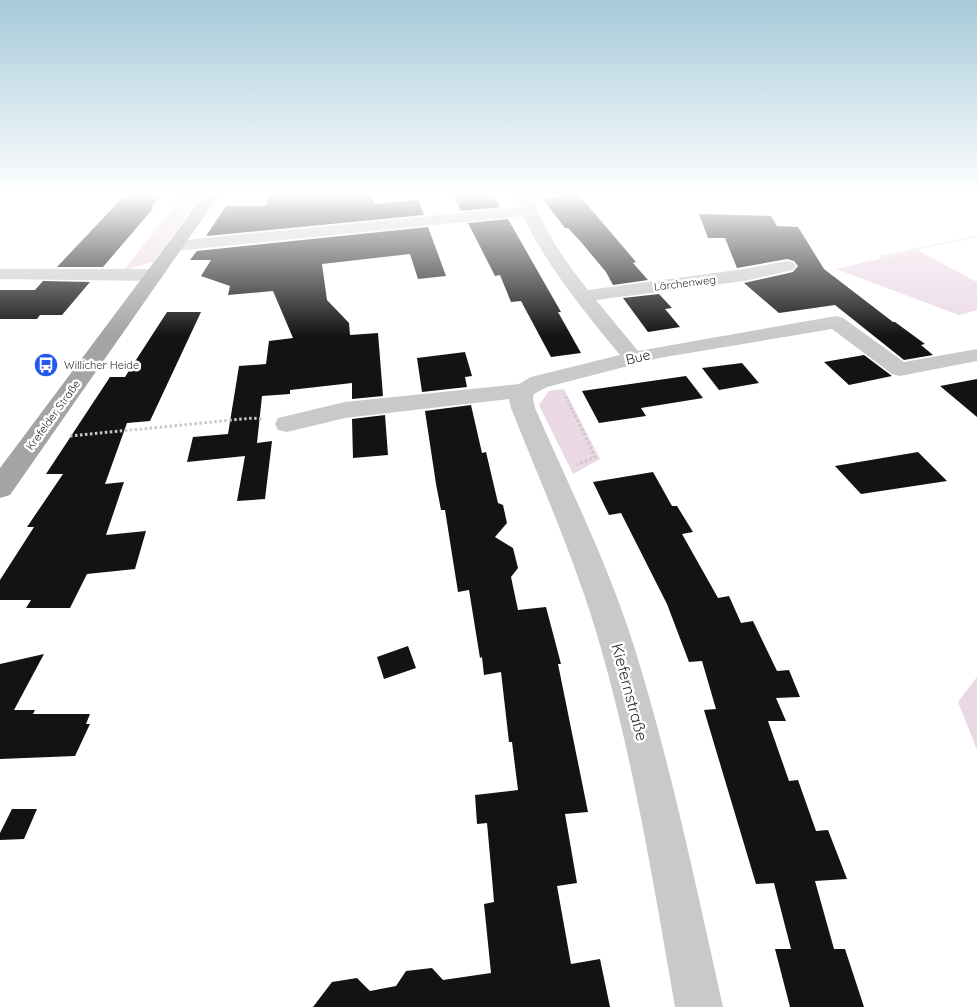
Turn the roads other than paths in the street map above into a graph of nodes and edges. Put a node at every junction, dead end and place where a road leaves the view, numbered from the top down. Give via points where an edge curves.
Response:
1 (178, 242) edge
2 (208, 242) edge
3 (545, 242) edge
4 (175, 246) junction
5 (787, 266) dead end
6 (0, 274) edge
7 (154, 275) junction
8 (583, 296) junction
9 (977, 355) edge
10 (633, 358) junction
11 (524, 390) junction
12 (287, 424) road end
13 (0, 488) edge
14 (699, 1007) edge

1 - 4 main road, Krefelder Straße
2 - 4 street
3 - 8 street
4 - 7 main road, Krefelder Straße
5 - 8 street, Lärchenweg via 744,275
6 - 7 street
7 - 13 main road, Krefelder Straße
8 - 10 street
9 - 10 street, Bue via 900,369 836,322
10 - 11 street, Bue via 535,383
11 - 12 street, Bue via 345,410
11 - 14 street, Kiefernstraße via 521,398 523,408 604,603 629,688 661,816

